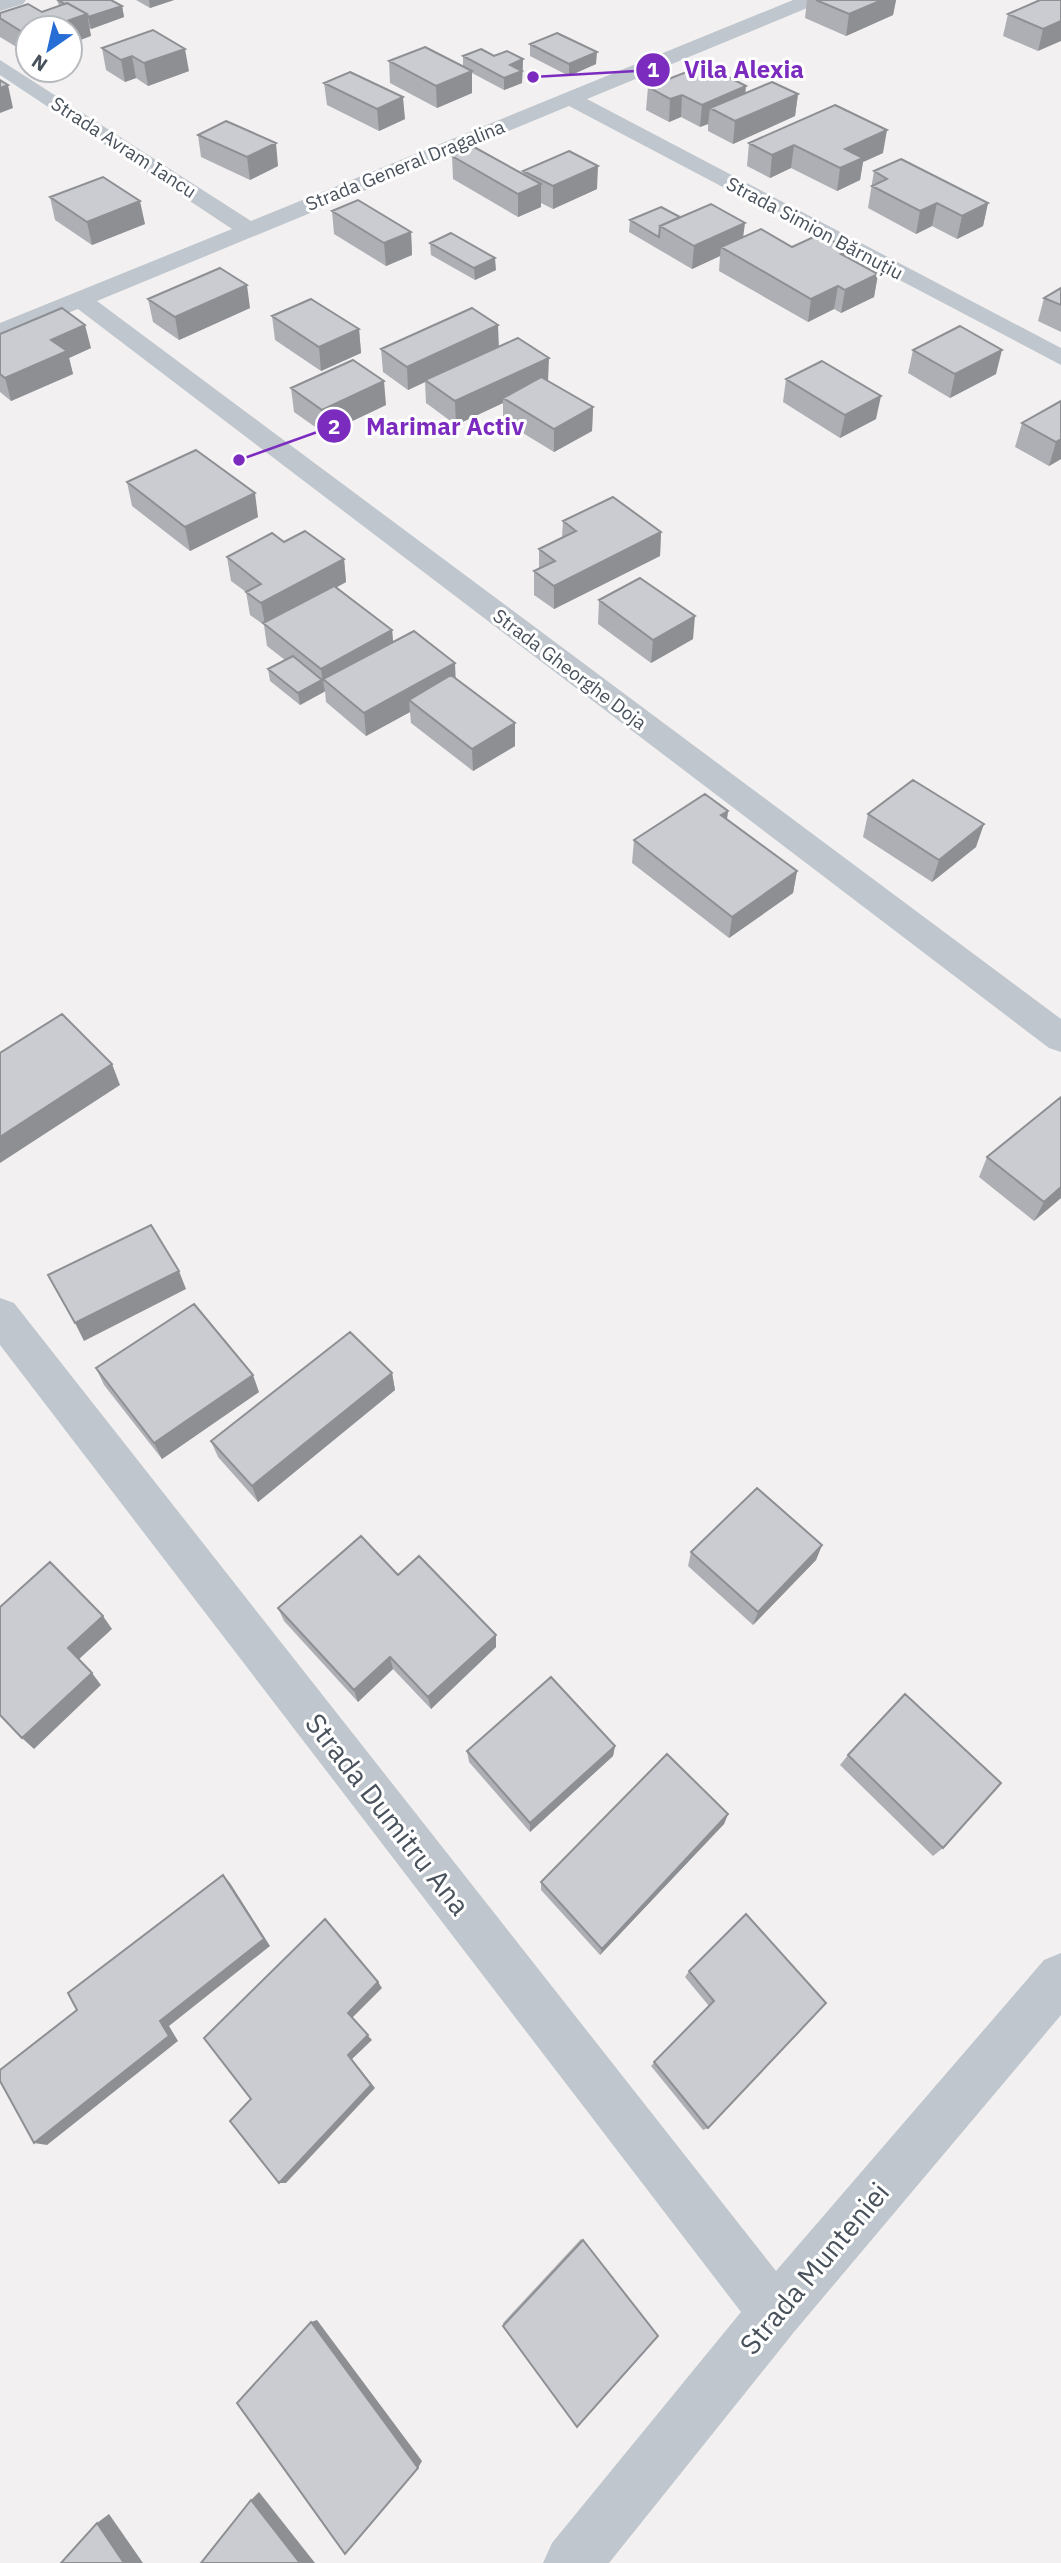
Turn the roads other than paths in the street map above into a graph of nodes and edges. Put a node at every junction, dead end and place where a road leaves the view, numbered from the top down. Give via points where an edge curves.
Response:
1 (16, 0) edge
2 (810, 0) edge
3 (0, 5) edge
4 (0, 66) edge
5 (569, 98) junction
6 (248, 229) junction
7 (80, 299) junction
8 (0, 332) edge
9 (1061, 358) edge
10 (1061, 1038) edge
11 (0, 1315) edge
12 (1061, 1977) edge
13 (775, 2313) junction
14 (572, 2563) edge

1 - 3 street
2 - 5 street, Strada General Dragalina
4 - 6 street, Strada Avram Iancu
5 - 6 street, Strada General Dragalina
5 - 9 street, Strada Simion Bărnuțiu
6 - 7 street, Strada General Dragalina
7 - 8 street, Strada General Dragalina
7 - 10 street, Strada Gheorghe Doja
11 - 13 street, Strada Dumitru Ana
12 - 13 street, Strada Munteniei
13 - 14 street, Strada Munteniei

